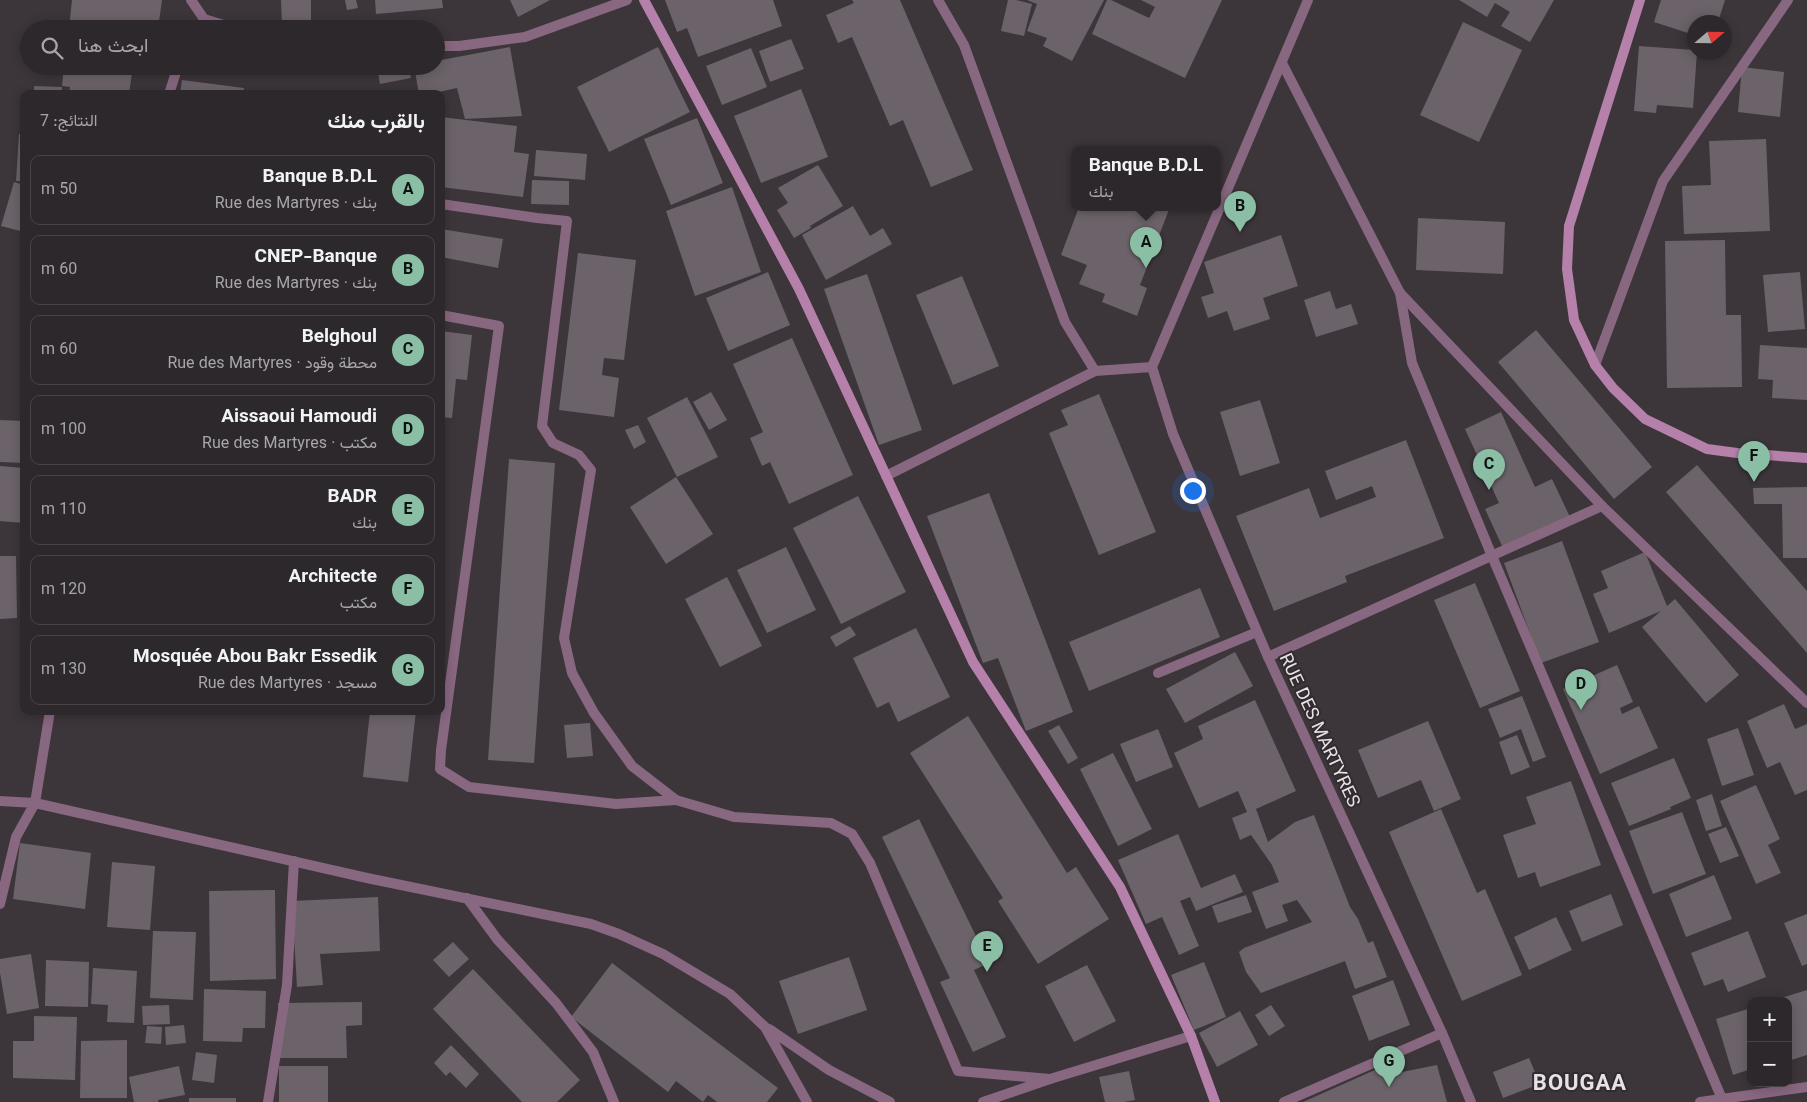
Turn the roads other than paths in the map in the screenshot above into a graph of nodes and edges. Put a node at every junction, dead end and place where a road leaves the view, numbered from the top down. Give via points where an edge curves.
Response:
1 (191, 0) edge
2 (627, 0) edge
3 (644, 0) edge
4 (938, 0) edge
5 (1308, 0) edge
6 (1640, 0) edge
7 (1788, 0) edge
8 (204, 19) joint
9 (207, 20) edge
10 (445, 46) edge
11 (1282, 63) junction
12 (175, 75) edge
13 (170, 90) edge
14 (445, 205) edge
15 (1221, 206) edge
16 (1219, 211) edge
17 (1400, 293) junction
18 (445, 316) edge
19 (1595, 365) junction
20 (1152, 367) junction
21 (1095, 371) junction
22 (1807, 458) edge
23 (886, 476) junction
24 (1602, 506) junction
25 (1492, 556) junction
26 (1257, 632) junction
27 (1268, 657) junction
28 (1158, 673) dead end
29 (1807, 703) edge
30 (49, 715) edge
31 (676, 800) junction
32 (0, 801) edge
33 (34, 803) junction
34 (294, 861) junction
35 (467, 898) junction
36 (0, 904) edge
37 (766, 1027) junction
38 (1442, 1033) junction
39 (1191, 1036) junction
40 (1050, 1079) junction
41 (1807, 1088) edge
42 (1722, 1100) edge
43 (268, 1102) edge
44 (614, 1102) edge
45 (807, 1102) edge
46 (890, 1102) edge
47 (983, 1102) edge
48 (1215, 1102) edge
49 (1284, 1102) edge
50 (1471, 1102) edge
51 (1700, 1102) edge

1 - 8 street
2 - 10 street via 525,37
3 - 23 street via 799,289
4 - 21 street via 964,46 1066,322
5 - 11 street
6 - 19 street via 1570,226 1567,269 1574,320
7 - 19 street via 1663,181
8 - 9 street
11 - 15 street
11 - 17 street
12 - 13 street
14 - 31 street via 567,221 542,426 553,443 579,455 591,470 564,638 572,673 594,713 632,766
16 - 20 street
17 - 24 street
17 - 25 street via 1412,363
18 - 31 street via 498,326 440,769 469,787 616,804
19 - 22 street via 1644,419 1707,449
20 - 21 street
20 - 26 street, RUE DES MARTYRES via 1173,434
21 - 23 street
23 - 39 street via 972,662 1120,887
24 - 25 street
24 - 29 street
25 - 27 street
25 - 42 street
26 - 27 street, RUE DES MARTYRES
26 - 28 street
27 - 38 street, RUE DES MARTYRES
30 - 33 street
31 - 40 street via 734,817 832,823 852,834 870,863 958,1071
32 - 33 street
33 - 34 street
33 - 36 street via 16,837
34 - 35 street
34 - 43 street via 286,985
35 - 37 street via 591,924 619,934 709,980 730,994
35 - 44 street via 497,939 556,1003 592,1052
37 - 45 street
37 - 46 street via 829,1070
38 - 49 street
38 - 50 street, RUE DES MARTYRES
39 - 40 street
39 - 48 street
40 - 47 street
41 - 42 street
42 - 51 street

